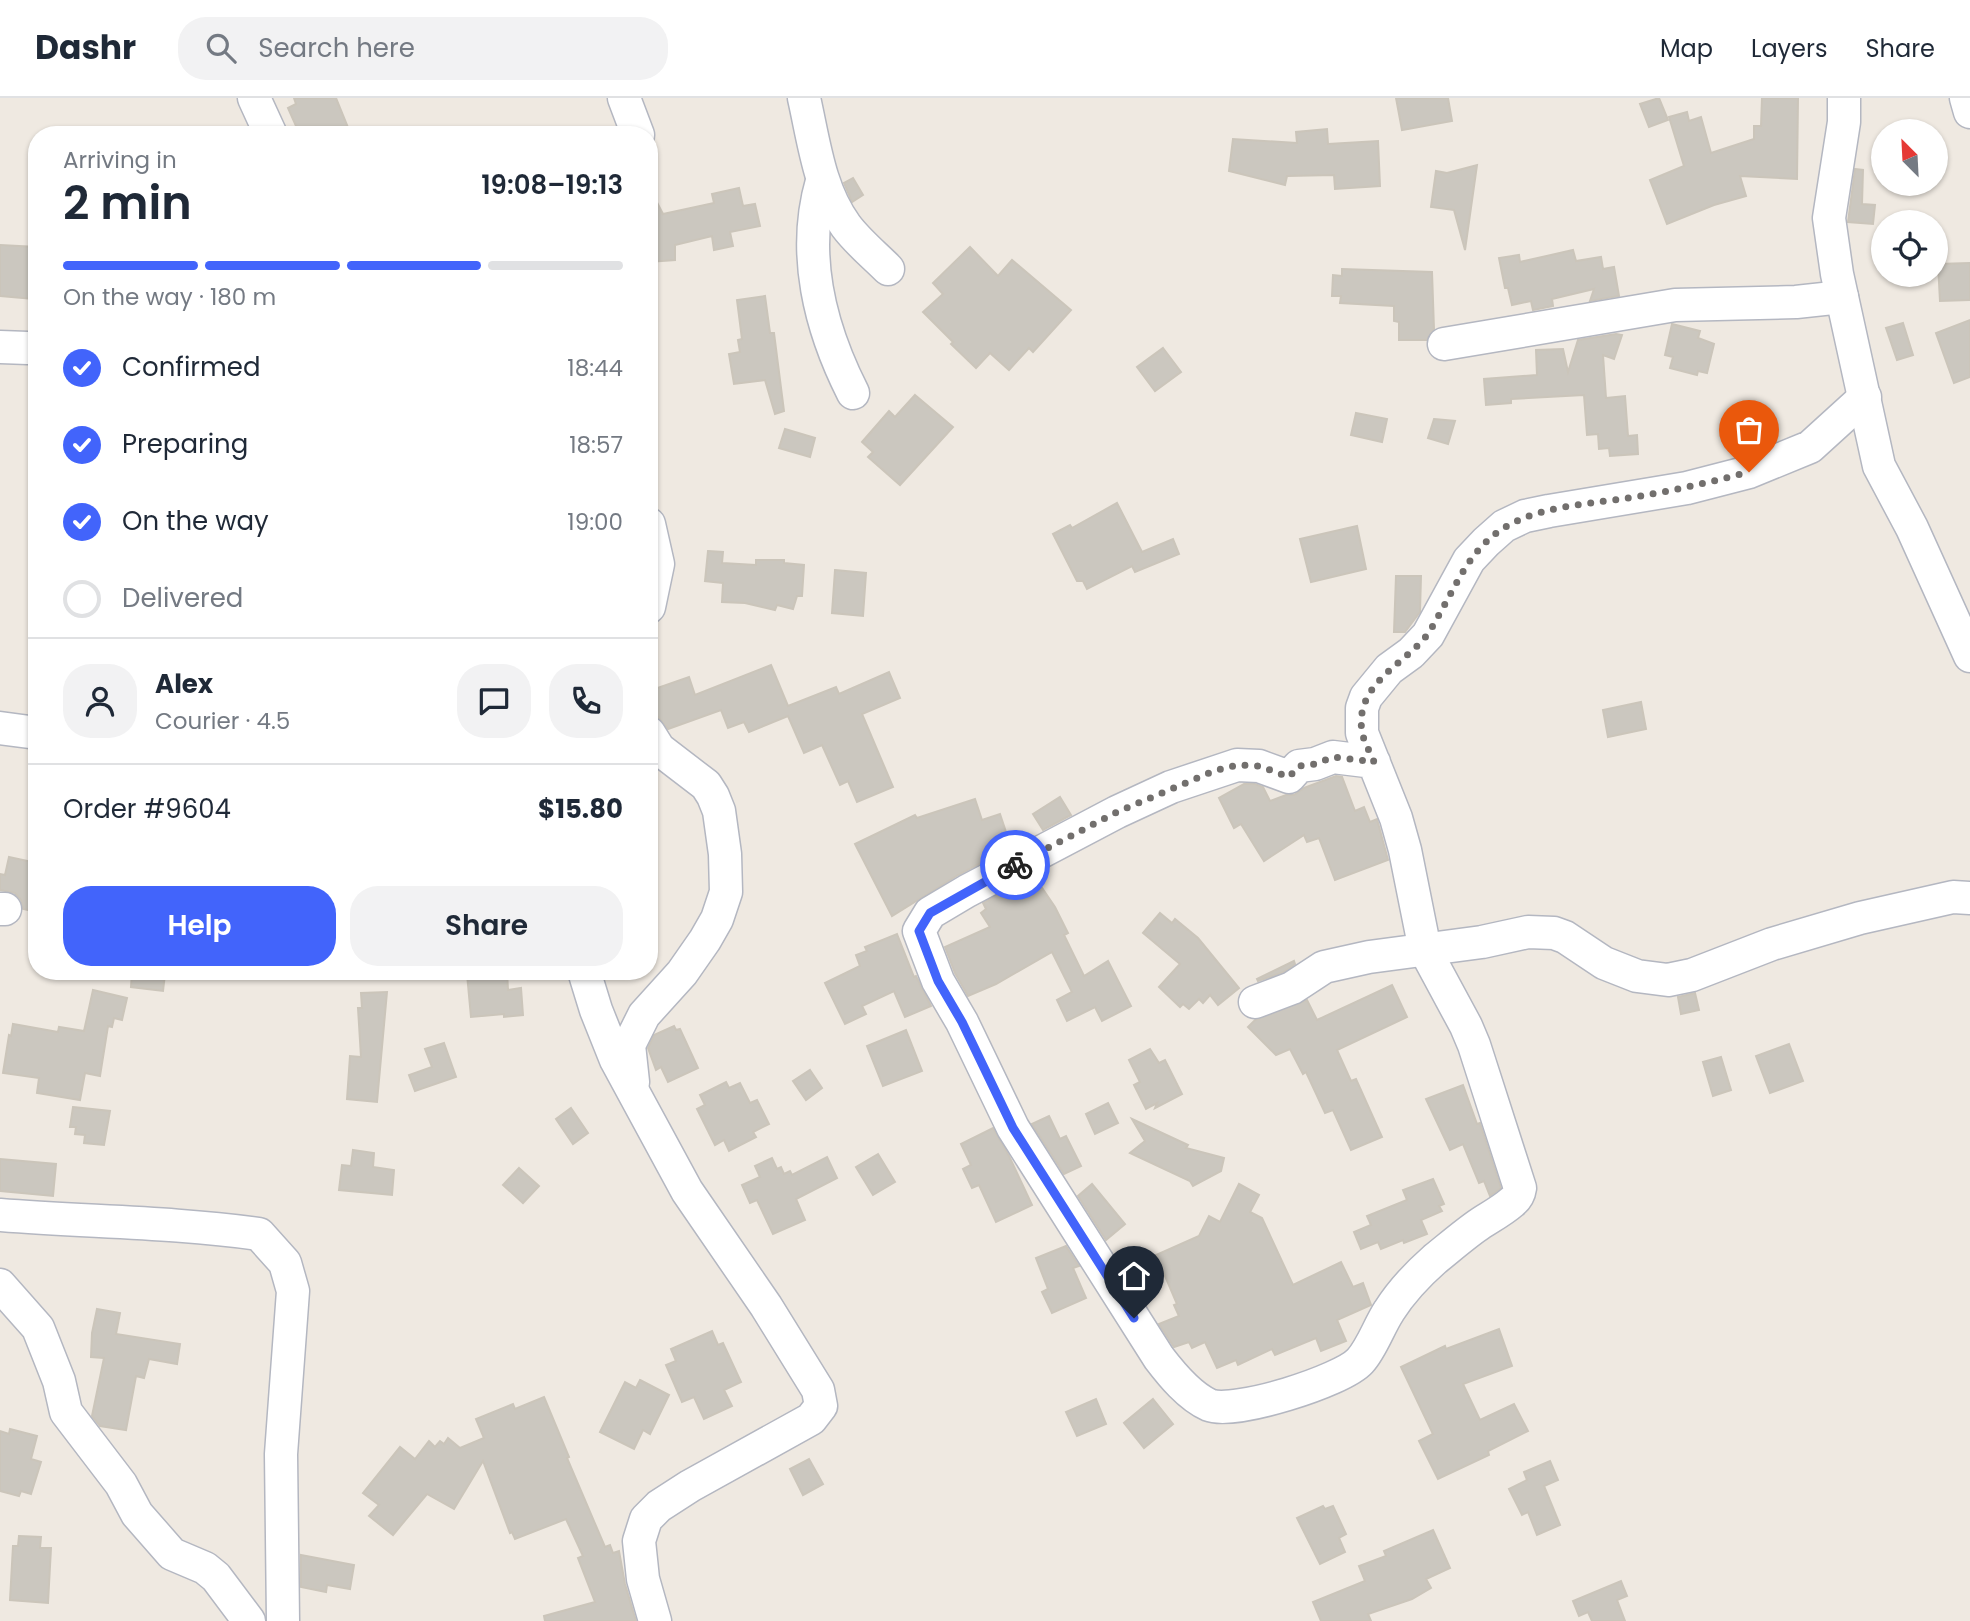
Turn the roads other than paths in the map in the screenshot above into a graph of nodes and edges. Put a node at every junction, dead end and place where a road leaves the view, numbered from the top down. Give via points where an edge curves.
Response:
1 (254, 98) edge
2 (624, 98) edge
3 (804, 98) edge
4 (1844, 98) edge
5 (1966, 98) edge
6 (1970, 112) edge
7 (267, 126) edge
8 (635, 126) edge
9 (822, 180) junction
10 (887, 269) dead end
11 (1842, 297) junction
12 (1444, 344) dead end
13 (853, 393) dead end
14 (1865, 397) junction
15 (1968, 647) edge
16 (0, 728) edge
17 (28, 732) edge
18 (658, 747) edge
19 (1374, 762) junction
20 (1970, 898) edge
21 (1425, 950) junction
22 (587, 980) edge
23 (1255, 1002) dead end
24 (634, 1096) junction
25 (0, 1215) edge
26 (3, 1293) edge
27 (249, 1621) edge
28 (283, 1621) edge
29 (655, 1621) edge

1 - 7 street
2 - 8 street
3 - 9 street
4 - 11 street via 1829,218
5 - 6 street
9 - 10 street via 846,226
9 - 13 street via 814,223 814,282 839,366
11 - 12 street via 1675,305
11 - 14 street
14 - 15 street via 1879,466
14 - 19 street via 1810,447 1749,472 1687,488 1525,516 1504,526 1469,560 1428,635 1389,669 1366,697 1362,733
16 - 17 street
18 - 24 street via 706,785 713,796 725,854 726,892 705,940 644,1015 629,1045
19 - 21 street via 1405,850
19 - 21 street via 1333,757 1299,766 1289,777 1259,766 1214,771 1117,812 967,891 930,913 919,931 938,981 1013,1128 1159,1357 1174,1377 1209,1405 1259,1402 1351,1370 1401,1293 1435,1259 1519,1194 1474,1045
20 - 21 street via 1952,897 1860,918 1668,980 1637,976 1604,963 1554,933 1516,933
21 - 23 street via 1324,967 1292,988
22 - 24 street
24 - 29 street via 687,1191 818,1390 821,1406 811,1419 690,1486 646,1519 639,1541 643,1579
25 - 28 street via 200,1226 259,1234 285,1263 293,1291 281,1454
26 - 27 street via 38,1328 66,1412 121,1484 137,1514 172,1554 216,1577

